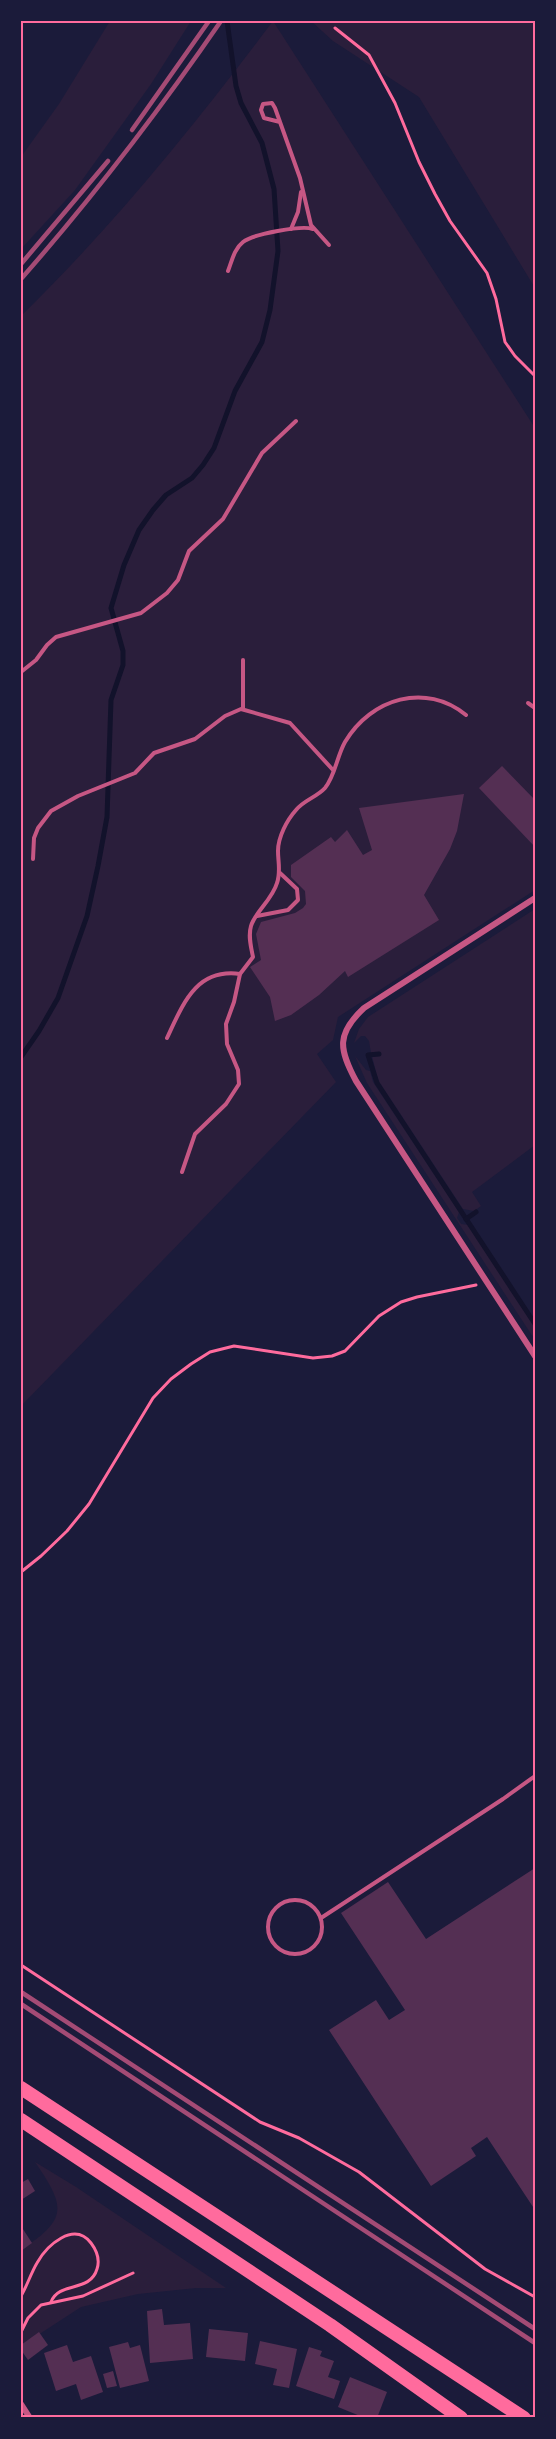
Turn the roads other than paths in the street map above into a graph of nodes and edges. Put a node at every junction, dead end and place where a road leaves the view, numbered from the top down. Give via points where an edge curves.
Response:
1 (280, 122) junction
2 (302, 188) junction
3 (289, 230) junction
4 (314, 230) junction
5 (329, 245) dead end
6 (228, 271) dead end
7 (296, 420) dead end
8 (243, 660) dead end
9 (21, 672) edge
10 (528, 703) dead end
11 (535, 708) edge
12 (243, 709) junction
13 (466, 715) dead end
14 (333, 770) junction
15 (33, 859) dead end
16 (279, 873) junction
17 (535, 898) edge
18 (257, 916) junction
19 (240, 974) junction
20 (167, 1038) dead end
21 (182, 1172) dead end
22 (535, 1356) edge
23 (535, 1776) edge
24 (321, 1918) junction
25 (21, 2088) edge
26 (21, 2120) edge
27 (21, 2404) edge
28 (30, 2418) edge
29 (461, 2418) edge
30 (524, 2418) edge

1 - 1 lane via 264,118 263,104 272,103
1 - 2 lane
2 - 3 lane via 298,212
2 - 4 lane
3 - 4 lane
3 - 6 lane via 246,240 236,250
4 - 5 lane
7 - 9 lane via 262,453 223,519 192,547 174,586 135,616 52,640
8 - 12 lane
10 - 11 lane
12 - 14 lane via 290,723
12 - 15 lane via 225,716 195,739 154,753 135,773 51,811 34,838
13 - 14 lane via 445,701 432,698 391,703 353,731
14 - 16 lane via 324,789 304,801 286,826 279,843
16 - 18 lane via 271,898
16 - 18 lane via 297,889 298,900 288,910
17 - 22 street via 364,1008 346,1028 342,1041 356,1081
18 - 19 lane via 250,928 253,957
19 - 20 lane via 217,974 199,984
19 - 21 lane via 225,1031 240,1076 239,1084 226,1104 195,1134
23 - 24 lane
24 - 24 lane via 323,1932 317,1944 297,1954 280,1949 266,1928 273,1910 293,1901 311,1907
25 - 30 highway
26 - 29 highway via 330,2325
27 - 28 street

